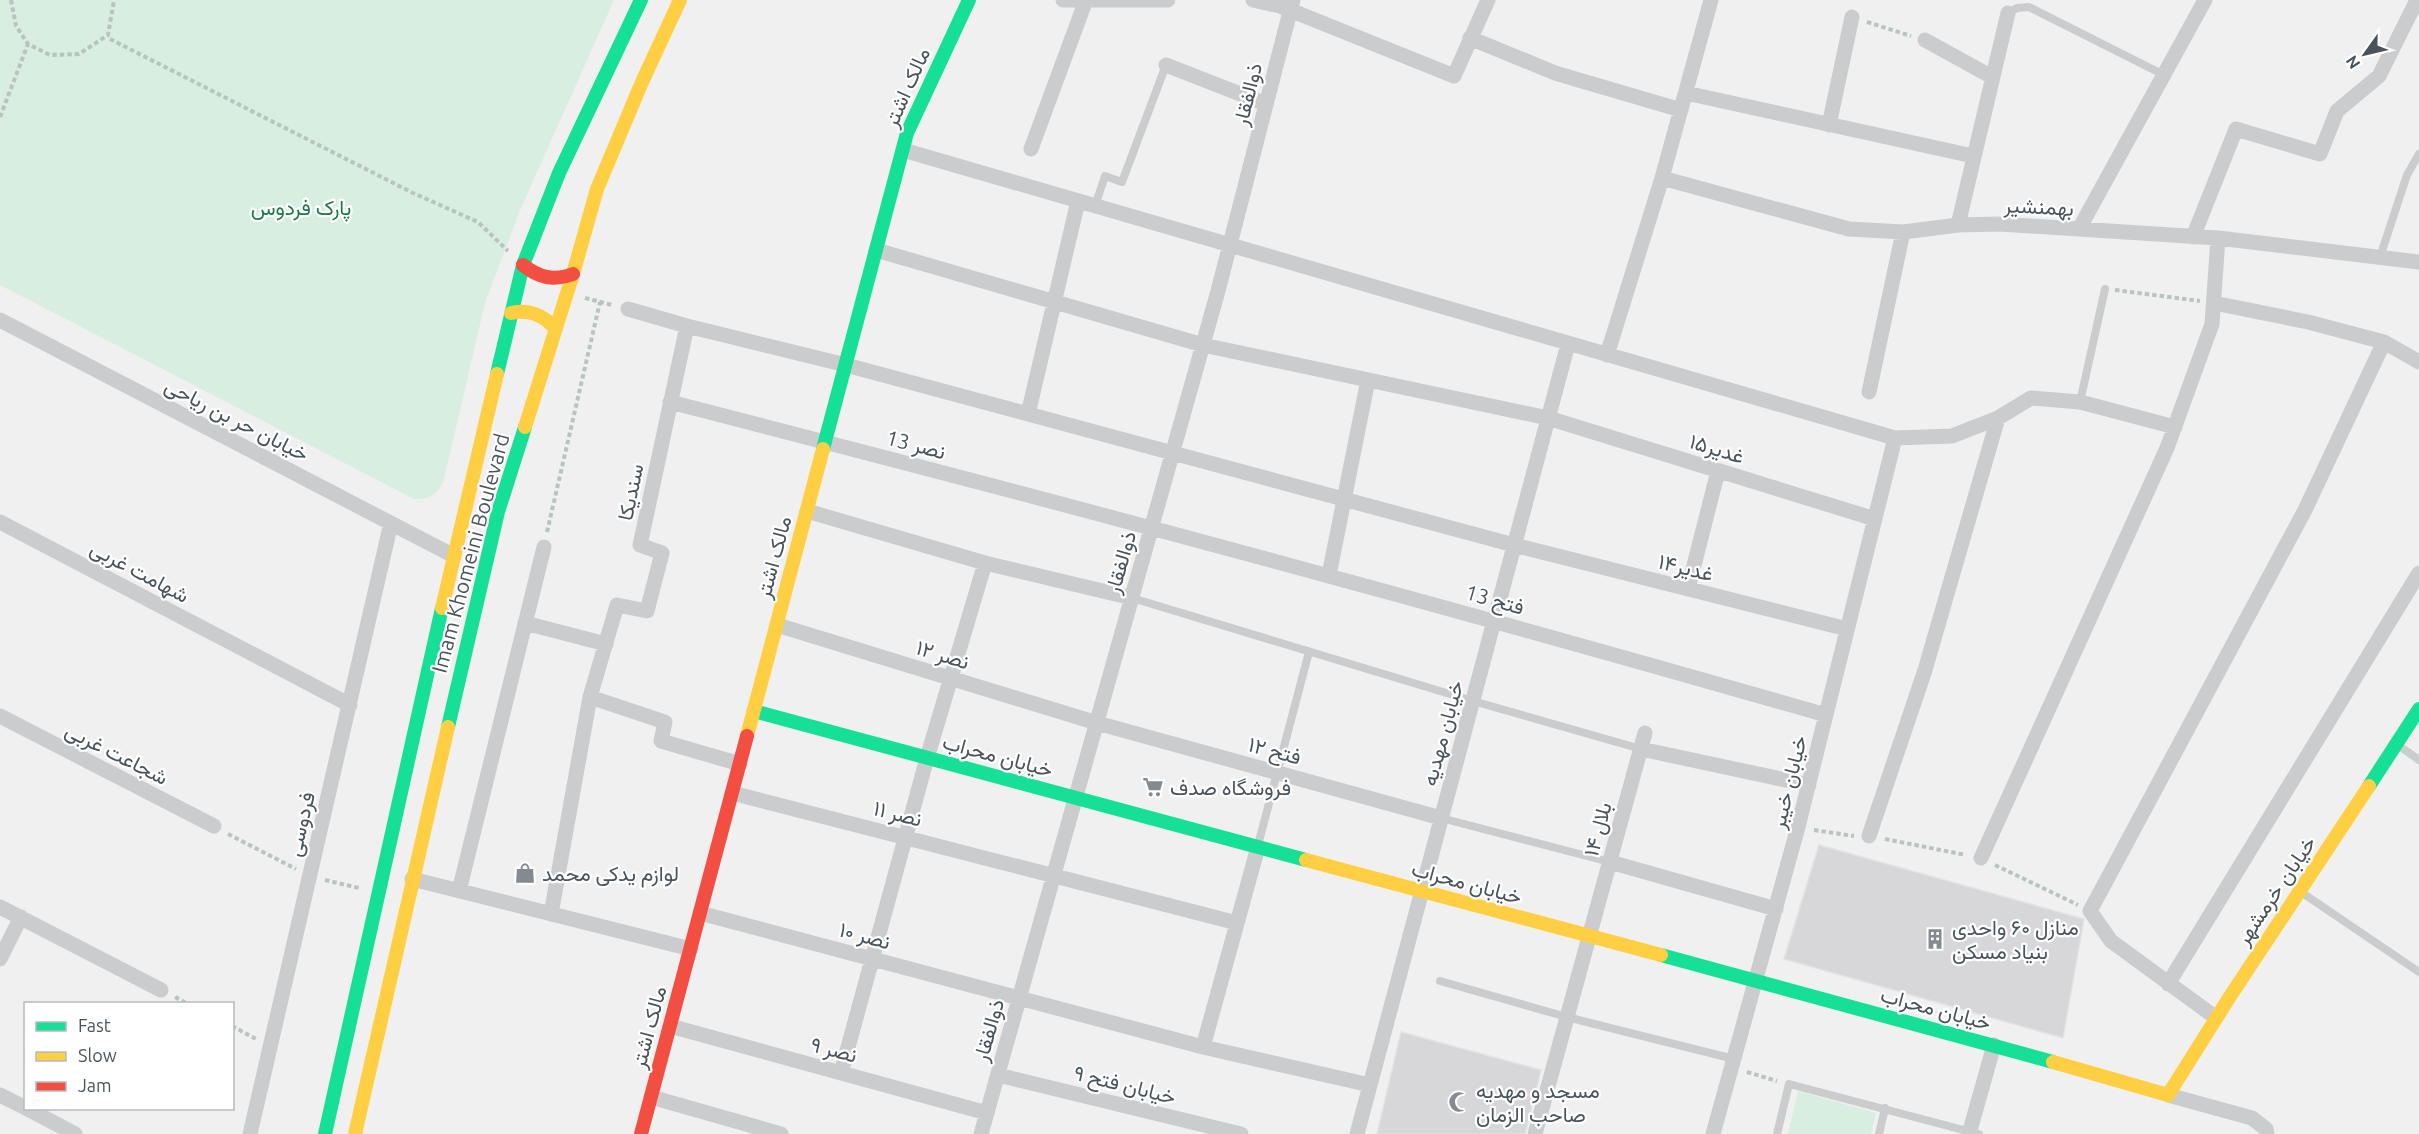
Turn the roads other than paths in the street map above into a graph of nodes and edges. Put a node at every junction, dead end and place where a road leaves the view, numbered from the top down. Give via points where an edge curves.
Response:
1 (641, 0) edge
2 (680, 0) edge
3 (969, 0) edge
4 (1063, 0) edge
5 (1086, 0) edge
6 (1159, 0) edge
7 (1253, 0) edge
8 (1488, 0) edge
9 (1711, 0) edge
10 (2205, 0) edge
11 (2417, 0) edge
12 (1291, 5) edge
13 (2008, 13) joint
14 (1852, 17) road end
15 (1470, 38) junction
16 (1925, 40) road end
17 (1166, 65) joint
18 (2164, 75) junction
19 (1992, 76) junction
20 (1686, 93) junction
21 (1266, 104) junction
22 (1681, 110) junction
23 (1829, 125) junction
24 (1031, 148) dead end
25 (903, 150) junction
26 (2419, 154) edge
27 (1973, 156) junction
28 (1662, 178) junction
29 (1078, 201) junction
30 (1095, 206) junction
31 (1958, 225) junction
32 (2079, 229) junction
33 (1904, 232) junction
34 (2193, 237) junction
35 (2218, 238) junction
36 (1230, 244) junction
37 (876, 250) junction
38 (2380, 257) junction
39 (2419, 262) edge
40 (523, 265) junction
41 (573, 274) junction
42 (2105, 288) road end
43 (1054, 302) junction
44 (2214, 303) junction
45 (628, 309) road end
46 (512, 313) junction
47 (0, 320) edge
48 (687, 326) junction
49 (556, 328) junction
50 (2384, 342) junction
51 (1568, 344) junction
52 (1203, 345) junction
53 (1607, 355) junction
54 (2419, 362) edge
55 (846, 365) junction
56 (1368, 380) junction
57 (1869, 392) dead end
58 (670, 402) junction
59 (2080, 402) junction
60 (1028, 414) junction
61 (1548, 418) junction
62 (1998, 418) junction
63 (2175, 427) junction
64 (1895, 438) junction
65 (825, 442) junction
66 (1173, 452) junction
67 (1718, 471) junction
68 (1344, 499) junction
69 (807, 511) junction
70 (1875, 519) junction
71 (0, 522) edge
72 (391, 523) junction
73 (1152, 527) junction
74 (1514, 545) junction
75 (544, 547) road end
76 (454, 556) junction
77 (985, 563) junction
78 (2419, 573) edge
79 (1329, 575) junction
80 (1688, 589) junction
81 (1132, 598) junction
82 (1494, 620) junction
83 (525, 623) junction
84 (777, 625) junction
85 (1847, 629) junction
86 (606, 644) junction
87 (1309, 652) junction
88 (951, 678) junction
89 (590, 698) junction
90 (1473, 701) junction
91 (350, 705) junction
92 (2419, 709) edge
93 (754, 711) junction
94 (1826, 715) junction
95 (0, 716) edge
96 (1097, 723) junction
97 (1645, 733) dead end
98 (2396, 744) junction
99 (1641, 749) junction
100 (927, 758) junction
101 (2419, 760) edge
102 (740, 764) junction
103 (1278, 773) junction
104 (1809, 785) junction
105 (732, 793) junction
106 (1076, 798) junction
107 (1442, 818) junction
108 (214, 826) road end
109 (1869, 836) road end
110 (906, 837) junction
111 (1258, 847) junction
112 (1982, 858) road end
113 (1610, 862) junction
114 (1054, 875) junction
115 (412, 879) junction
116 (459, 891) junction
117 (1422, 891) junction
118 (2300, 891) junction
119 (0, 906) edge
120 (1776, 909) junction
121 (700, 912) junction
122 (551, 914) junction
123 (21, 917) junction
124 (1237, 923) junction
125 (1590, 936) junction
126 (691, 949) junction
127 (872, 958) junction
128 (0, 959) edge
129 (2419, 972) edge
130 (1440, 981) dead end
131 (1756, 981) junction
132 (2168, 984) junction
133 (161, 990) dead end
134 (1020, 997) junction
135 (1568, 1017) junction
136 (2215, 1017) junction
137 (670, 1026) junction
138 (1995, 1045) junction
139 (1203, 1047) junction
140 (1733, 1064) junction
141 (841, 1073) junction
142 (998, 1075) junction
143 (1370, 1085) junction
144 (0, 1095) edge
145 (2168, 1095) junction
146 (651, 1097) junction
147 (24, 1107) edge
148 (1885, 1108) junction
149 (30, 1110) edge
150 (987, 1113) junction
151 (1236, 1133) edge
152 (1972, 1133) edge
153 (75, 1134) edge
154 (250, 1134) edge
155 (325, 1134) edge
156 (356, 1134) edge
157 (641, 1134) edge
158 (781, 1134) edge
159 (981, 1134) edge
160 (1357, 1134) edge
161 (1535, 1134) edge
162 (1713, 1134) edge
163 (1777, 1134) edge
164 (1879, 1134) edge
165 (2268, 1134) edge

1 - 40 street, Imam Khomeini Boulevard via 559,173
2 - 41 street, Imam Khomeini Boulevard via 597,189
3 - 25 street, مالک اشتر via 907,133
4 - 5 street
5 - 6 street
5 - 24 street
7 - 12 street
8 - 15 street
9 - 20 street
10 - 18 street
11 - 34 street via 2379,76 2337,111 2320,154 2236,129
12 - 15 street via 1454,76
12 - 21 street, ذوالفقار
13 - 18 lane via 2028,8
13 - 19 street
14 - 23 street
15 - 22 street via 1555,73
16 - 19 street
17 - 21 street
17 - 30 lane via 1122,182 1105,176
18 - 32 street
19 - 27 street
20 - 22 street
20 - 23 street
21 - 36 street, ذوالفقار
22 - 28 street
23 - 27 street
25 - 29 street
25 - 37 street, مالک اشتر
26 - 38 lane via 2407,174
27 - 31 street
28 - 33 street, بهمنشیر via 1850,229
28 - 53 street
29 - 30 street
29 - 43 street
30 - 36 street
31 - 32 street, بهمنشیر
31 - 33 street, بهمنشیر
32 - 34 street, بهمنشیر
33 - 57 street
34 - 35 street, بهمنشیر
35 - 38 street, بهمنشیر
35 - 44 street
36 - 51 street
36 - 52 street, ذوالفقار
37 - 43 street, غدیر۱۵
37 - 55 street, مالک اشتر
38 - 39 street, بهمنشیر
40 - 41 street via 546,278
40 - 46 street, Imam Khomeini Boulevard
41 - 49 street, Imam Khomeini Boulevard
42 - 59 lane
43 - 52 street, غدیر۱۵
43 - 60 street
44 - 50 street
44 - 63 street via 2212,324
45 - 48 street
46 - 49 street via 538,313
46 - 76 street, Imam Khomeini Boulevard
47 - 72 street, خیابان حر بن ریاحی
48 - 55 street
48 - 58 street, سندیکا
49 - 115 street, Imam Khomeini Boulevard via 498,512
50 - 54 street
50 - 132 street via 2305,510 2090,911 2111,941
51 - 53 street
51 - 61 street, خیابان مهدیه
52 - 56 street, غدیر۱۵
52 - 66 street, ذوالفقار
53 - 64 street
55 - 60 street, غدیر۱۴
55 - 65 street, مالک اشتر
56 - 61 street, غدیر۱۵
56 - 68 street
58 - 65 street, نصر 13
58 - 86 street, سندیکا via 640,545 662,553 647,611 617,605
59 - 62 street via 2031,398
59 - 63 street
60 - 66 street, غدیر۱۴
61 - 67 street, غدیر۱۵
61 - 74 street, خیابان مهدیه
62 - 64 street via 1952,435
62 - 109 street via 1925,670
63 - 112 street
64 - 70 street, خیابان خیبر
65 - 69 street, مالک اشتر
65 - 73 street, نصر 13
66 - 68 street, غدیر۱۴
66 - 73 street, ذوالفقار
67 - 70 street, غدیر۱۵
67 - 80 street
68 - 74 street, غدیر۱۴
68 - 79 street
69 - 77 street
69 - 84 street, مالک اشتر
70 - 85 street, خیابان خیبر
71 - 91 street, شهامت غربی
72 - 76 street, خیابان حر بن ریاحی
72 - 91 street, فردوسی
73 - 79 street, فتح 13
73 - 81 street, ذوالفقار
74 - 80 street, غدیر۱۴
74 - 82 street, خیابان مهدیه
75 - 83 street
76 - 155 street, Imam Khomeini Boulevard
77 - 81 street
77 - 88 street
78 - 132 street
79 - 82 street, فتح 13
80 - 85 street, غدیر۱۴
81 - 87 lane
81 - 96 street, ذوالفقار
82 - 90 street, خیابان مهدیه
82 - 94 street, فتح 13
83 - 86 street
83 - 116 street
84 - 88 street, نصر ۱۲
84 - 93 street, مالک اشتر
85 - 94 street, خیابان خیبر
86 - 89 street, سندیکا
87 - 90 lane
87 - 103 lane
88 - 96 street, نصر ۱۲
88 - 100 street
89 - 102 street via 665,722 661,741
89 - 122 street, سندیکا
90 - 99 lane
90 - 107 street, خیابان مهدیه
91 - 154 street, فردوسی
92 - 98 street, خیابان خرمشهر
93 - 100 street, خیابان محراب
93 - 102 street, مالک اشتر
94 - 104 street, خیابان خیبر
95 - 108 street, شجاعت غربی
96 - 103 street, فتح ۱۲
96 - 106 street, ذوالفقار
97 - 99 street, بلال ۱۴
98 - 101 lane
98 - 118 street, خیابان خرمشهر
99 - 104 street
99 - 113 street, بلال ۱۴
100 - 106 street, خیابان محراب
100 - 110 street
102 - 105 street, مالک اشتر
103 - 107 street, فتح ۱۲
103 - 111 lane
104 - 120 street, خیابان خیبر
105 - 110 street, نصر ۱۱
105 - 121 street, مالک اشتر
106 - 111 street, خیابان محراب
106 - 114 street, ذوالفقار
107 - 113 lane
107 - 117 street, خیابان مهدیه
110 - 114 street, نصر ۱۱
110 - 127 street
111 - 117 street, خیابان محراب
111 - 124 street
113 - 120 street
113 - 125 street, بلال ۱۴
114 - 124 street, نصر ۱۱
114 - 134 street, ذوالفقار
115 - 116 street
115 - 156 street, Imam Khomeini Boulevard
116 - 122 street
117 - 125 street, خیابان محراب
117 - 143 street, خیابان مهدیه
118 - 129 lane
118 - 136 street, خیابان خرمشهر
119 - 123 street
120 - 131 street, خیابان خیبر
121 - 126 street, مالک اشتر
121 - 127 street, نصر ۱۰
122 - 126 street
123 - 128 street
123 - 133 street
124 - 139 street
125 - 131 street, خیابان محراب
125 - 135 street, بلال ۱۴
126 - 137 street, مالک اشتر
127 - 134 street, نصر ۱۰
127 - 141 street
130 - 135 lane
131 - 138 street, خیابان محراب
131 - 140 street, خیابان خیبر
132 - 136 street
134 - 139 street, نصر ۱۰
134 - 142 street, ذوالفقار
135 - 140 lane
135 - 161 street, بلال ۱۴
136 - 145 street, خیابان خرمشهر
137 - 141 street, نصر ۹
137 - 146 street, مالک اشتر
138 - 145 street, خیابان محراب
138 - 152 street
139 - 143 street, نصر ۱۰
140 - 162 street, خیابان خیبر
141 - 150 street, نصر ۹
142 - 150 street, ذوالفقار
142 - 151 street, خیابان فتح ۹
143 - 160 street, خیابان مهدیه
144 - 147 street
145 - 165 street via 2252,1118
146 - 157 street, مالک اشتر
146 - 158 street
148 - 152 lane
148 - 163 lane via 1790,1084
148 - 164 lane
149 - 153 street
150 - 159 street, ذوالفقار

